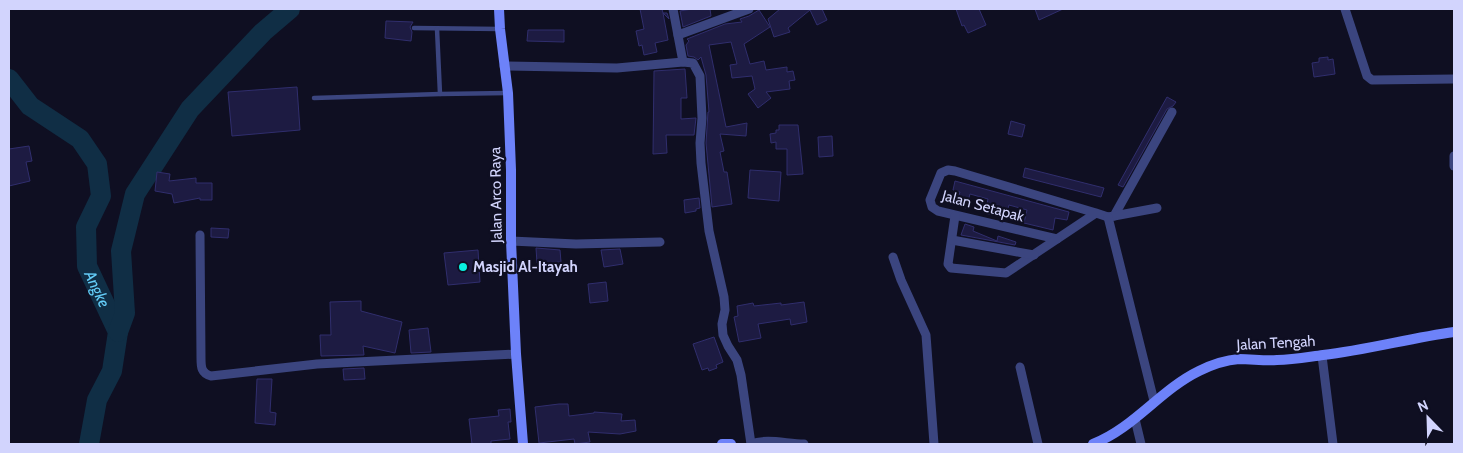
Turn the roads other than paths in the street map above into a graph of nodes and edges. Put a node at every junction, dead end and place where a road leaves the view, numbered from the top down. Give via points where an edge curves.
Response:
1 (499, 9) edge
2 (673, 9) edge
3 (749, 9) edge
4 (1344, 9) edge
5 (414, 28) dead end
6 (437, 29) junction
7 (500, 29) junction
8 (678, 35) junction
9 (683, 62) junction
10 (504, 66) junction
11 (1454, 79) edge
12 (508, 93) junction
13 (440, 94) junction
14 (314, 98) dead end
15 (1172, 112) dead end
16 (1454, 156) edge
17 (1454, 166) edge
18 (1157, 208) dead end
19 (1096, 213) junction
20 (954, 216) junction
21 (1111, 217) junction
22 (200, 235) dead end
23 (1057, 239) junction
24 (952, 240) junction
25 (511, 242) junction
26 (660, 242) dead end
27 (1034, 255) junction
28 (893, 257) dead end
29 (1454, 332) edge
30 (516, 354) junction
31 (1322, 356) junction
32 (1020, 367) dead end
33 (1154, 401) junction
34 (1135, 419) junction
35 (523, 444) edge
36 (722, 444) edge
37 (731, 444) edge
38 (751, 444) edge
39 (804, 444) edge
40 (934, 444) edge
41 (1038, 444) edge
42 (1093, 444) edge
43 (1140, 444) edge
44 (1333, 444) edge

1 - 7 main road, Jalan Arco Raya
2 - 8 street
3 - 8 street
4 - 11 street via 1367,76 1372,80
5 - 6 lane
6 - 7 lane
6 - 13 lane
7 - 10 main road, Jalan Arco Raya
8 - 9 street
9 - 10 street via 618,68
9 - 38 street via 693,63 700,76 701,163 709,231 724,297 724,335 741,375
10 - 12 main road, Jalan Arco Raya
12 - 13 lane
12 - 25 main road, Jalan Arco Raya
13 - 14 lane
15 - 21 street
16 - 17 street
18 - 21 street
19 - 20 street, Jalan Setapak via 948,170 941,173 930,200 932,207
19 - 21 street, Jalan Setapak
19 - 23 street
20 - 23 street, Jalan Setapak
20 - 24 street
21 - 33 street
22 - 30 street via 201,370 211,376 317,364
23 - 27 street
24 - 27 street
24 - 27 street via 948,264 951,268 1006,273
25 - 26 street
25 - 30 main road, Jalan Arco Raya
28 - 40 street via 926,335
29 - 31 main road, Jalan Tengah
30 - 35 main road, Jalan Arco Raya
31 - 33 main road, Jalan Tengah via 1226,362 1200,370
31 - 44 street
32 - 41 street
33 - 34 main road, Jalan Tengah
34 - 42 main road, Jalan Tengah
34 - 43 street
36 - 37 main road
38 - 39 street via 766,441

